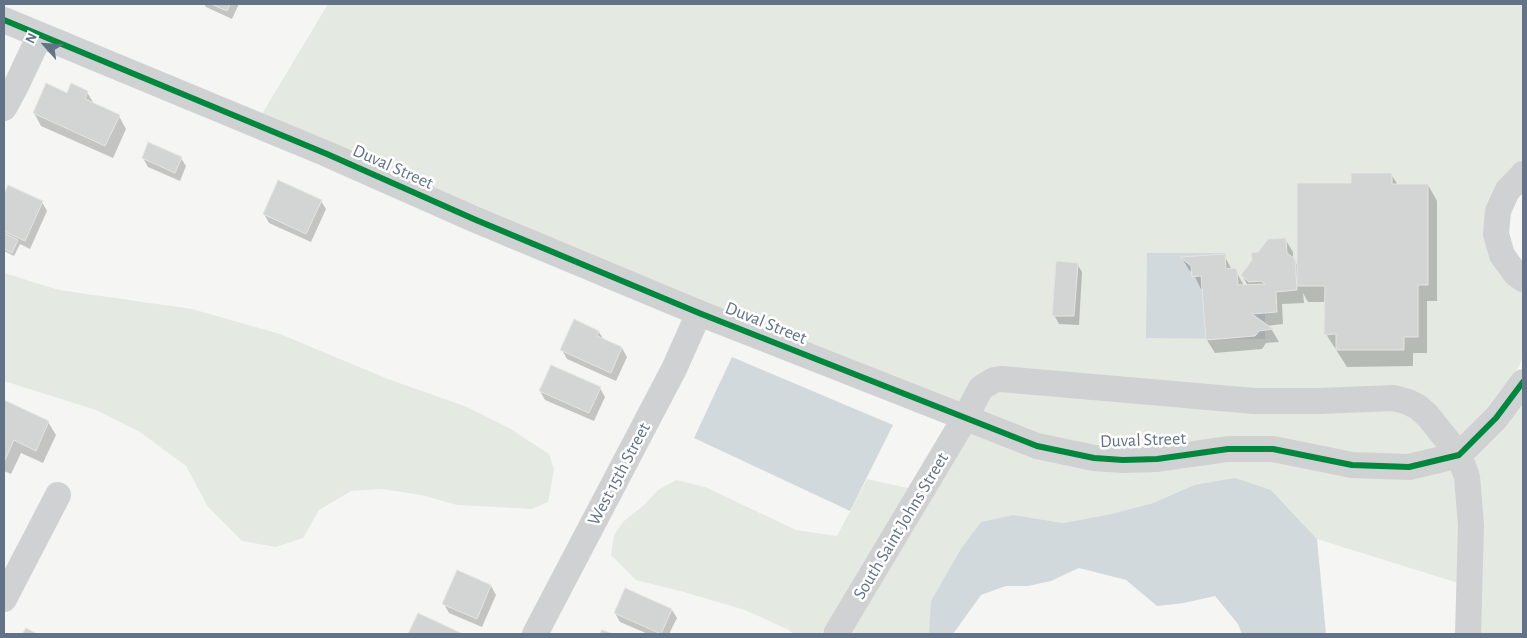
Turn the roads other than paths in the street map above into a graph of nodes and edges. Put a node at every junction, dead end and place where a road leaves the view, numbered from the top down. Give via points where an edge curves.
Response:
1 (4, 20) edge
2 (40, 35) junction
3 (4, 108) edge
4 (1523, 174) edge
5 (1523, 279) edge
6 (699, 313) junction
7 (1523, 382) edge
8 (965, 418) junction
9 (1459, 454) junction
10 (58, 495) dead end
11 (4, 598) edge
12 (535, 634) edge
13 (836, 634) edge
14 (1468, 634) edge

1 - 2 street, Duval Street
2 - 3 street
2 - 6 street, Duval Street
4 - 5 street via 1507,191 1498,211 1496,234 1502,255
6 - 8 street, Duval Street
6 - 12 street, West 15th Street via 674,369
7 - 9 street, Duval Street via 1496,418
8 - 9 street, Duval Street via 1037,446 1094,458 1157,459 1228,449 1272,449 1352,465 1409,467
8 - 9 street, South Saint Johns Street via 981,388 1001,379 1254,401 1394,398 1418,407
8 - 13 street, South Saint Johns Street
9 - 14 street via 1467,477 1471,525
10 - 11 street

